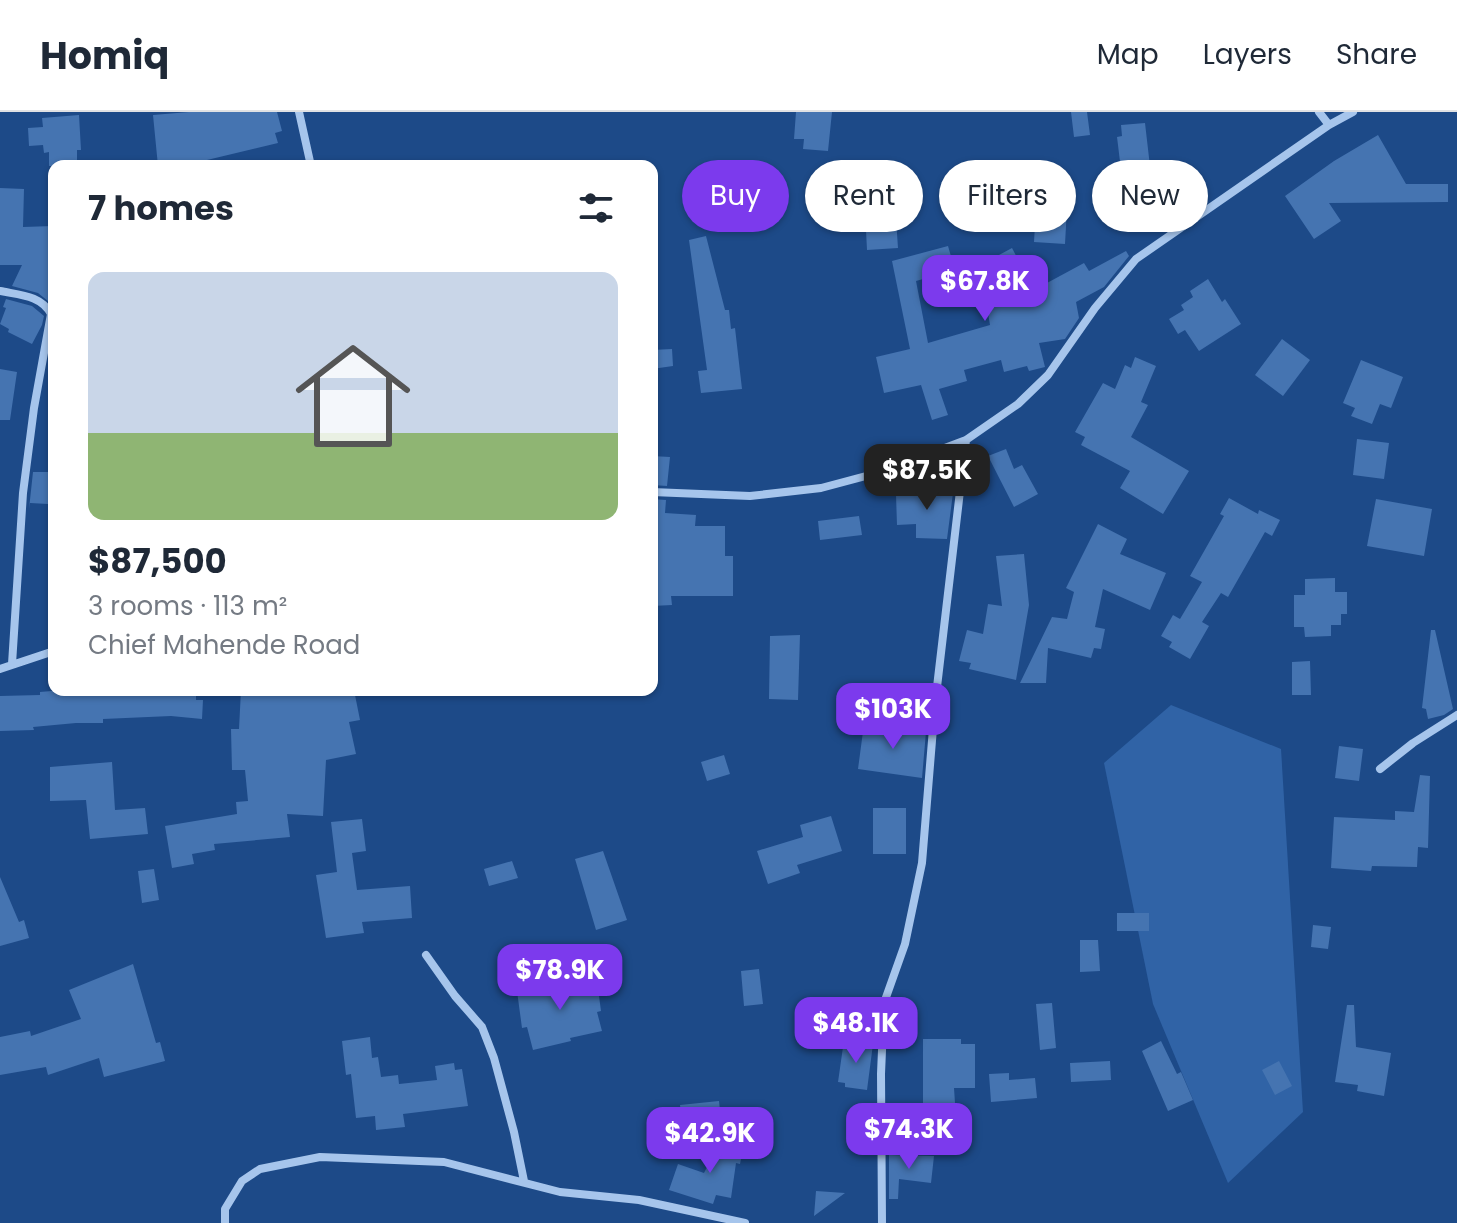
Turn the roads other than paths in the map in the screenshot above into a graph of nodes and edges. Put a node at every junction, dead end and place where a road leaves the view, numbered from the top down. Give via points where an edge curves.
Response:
1 (299, 112) edge
2 (1319, 112) edge
3 (1353, 112) edge
4 (1329, 125) junction
5 (310, 160) edge
6 (0, 291) edge
7 (48, 308) edge
8 (48, 331) edge
9 (966, 440) junction
10 (658, 492) edge
11 (48, 653) edge
12 (12, 664) junction
13 (0, 669) edge
14 (1457, 715) edge
15 (1380, 769) dead end
16 (426, 955) dead end
17 (524, 1181) junction
18 (225, 1223) edge
19 (745, 1223) edge
20 (882, 1223) edge

1 - 5 street
2 - 4 street
3 - 4 street
4 - 9 street via 1136,259 1048,375 1018,404
6 - 7 street via 30,297
8 - 12 street via 23,493
9 - 10 street via 821,488 750,496
9 - 20 street via 922,863 905,944 884,1003
11 - 12 street
12 - 13 street
14 - 15 street
16 - 17 street via 482,1027
17 - 18 street via 444,1162 320,1157 260,1169 242,1181 225,1209
17 - 19 street via 560,1192 639,1200

